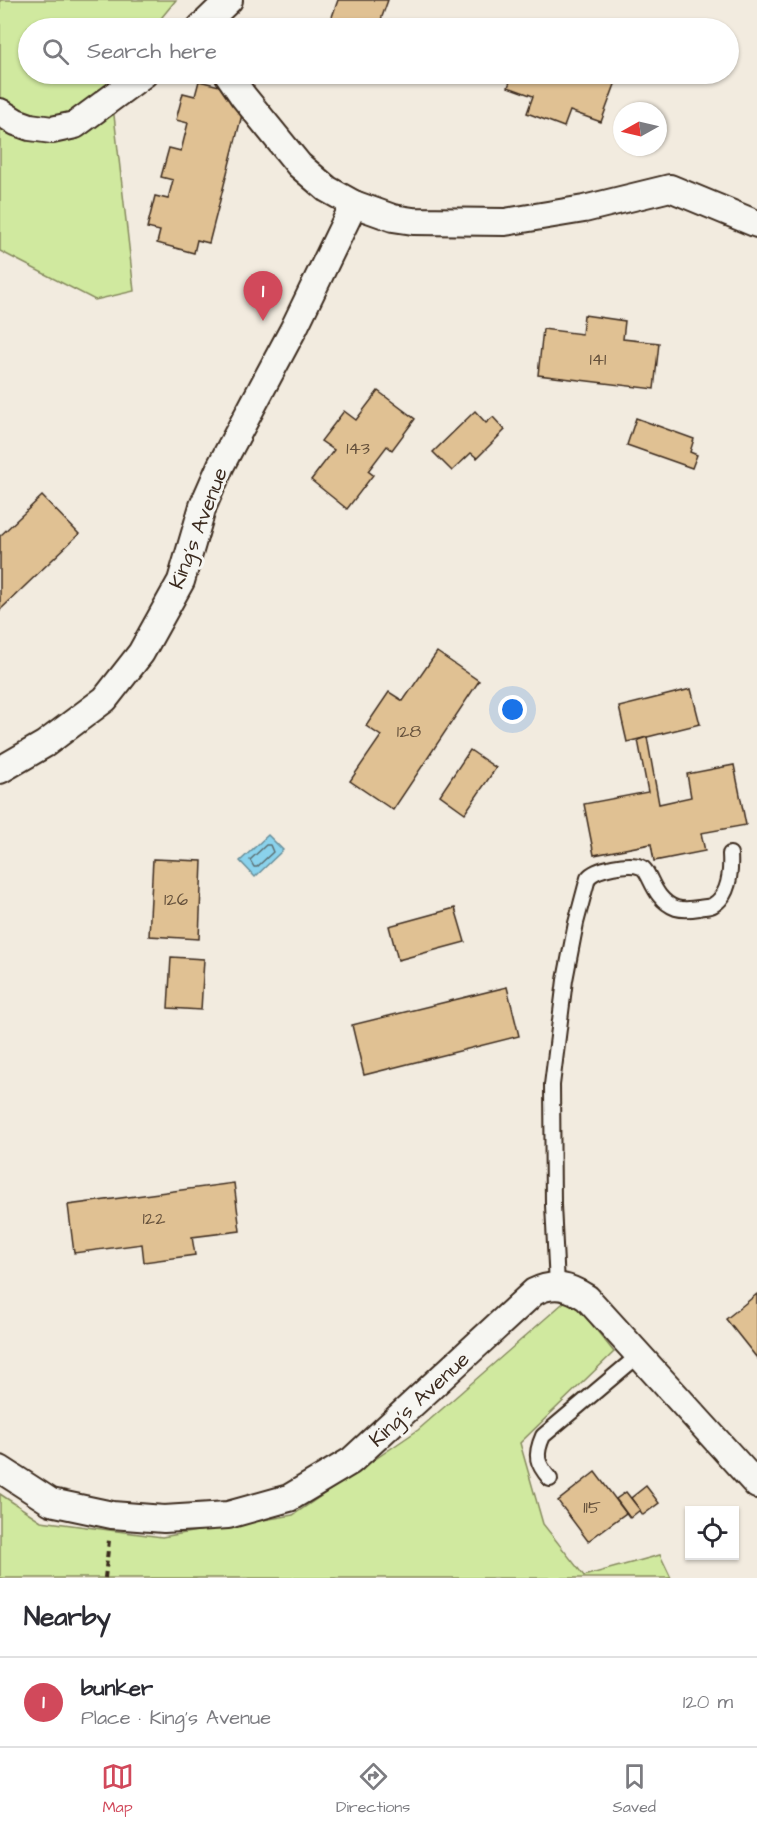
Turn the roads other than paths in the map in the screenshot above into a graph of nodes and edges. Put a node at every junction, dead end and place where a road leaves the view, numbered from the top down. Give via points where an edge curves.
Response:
1 (228, 0) edge
2 (210, 18) edge
3 (130, 84) edge
4 (235, 84) edge
5 (0, 112) edge
6 (354, 204) junction
7 (757, 224) edge
8 (0, 770) edge
9 (730, 854) dead end
10 (557, 1285) junction
11 (639, 1354) junction
12 (0, 1469) edge
13 (550, 1479) dead end
14 (757, 1485) edge

1 - 2 street
3 - 5 street via 75,125 52,130 30,127
4 - 6 street via 299,165 327,189
6 - 7 street via 393,218 505,222 584,209 670,188
6 - 8 street, King's Avenue via 221,465 203,506 181,581 141,653 105,699 45,744
9 - 10 lane via 731,870 722,897 713,905 695,909 678,908 662,899 641,867 614,867 588,878 565,980 552,1085
10 - 11 street via 574,1289 587,1298
10 - 12 street, King's Avenue via 534,1292 351,1461 289,1498 228,1515 164,1519 112,1515 51,1502
11 - 13 lane via 543,1436 537,1448 539,1466
11 - 14 street

